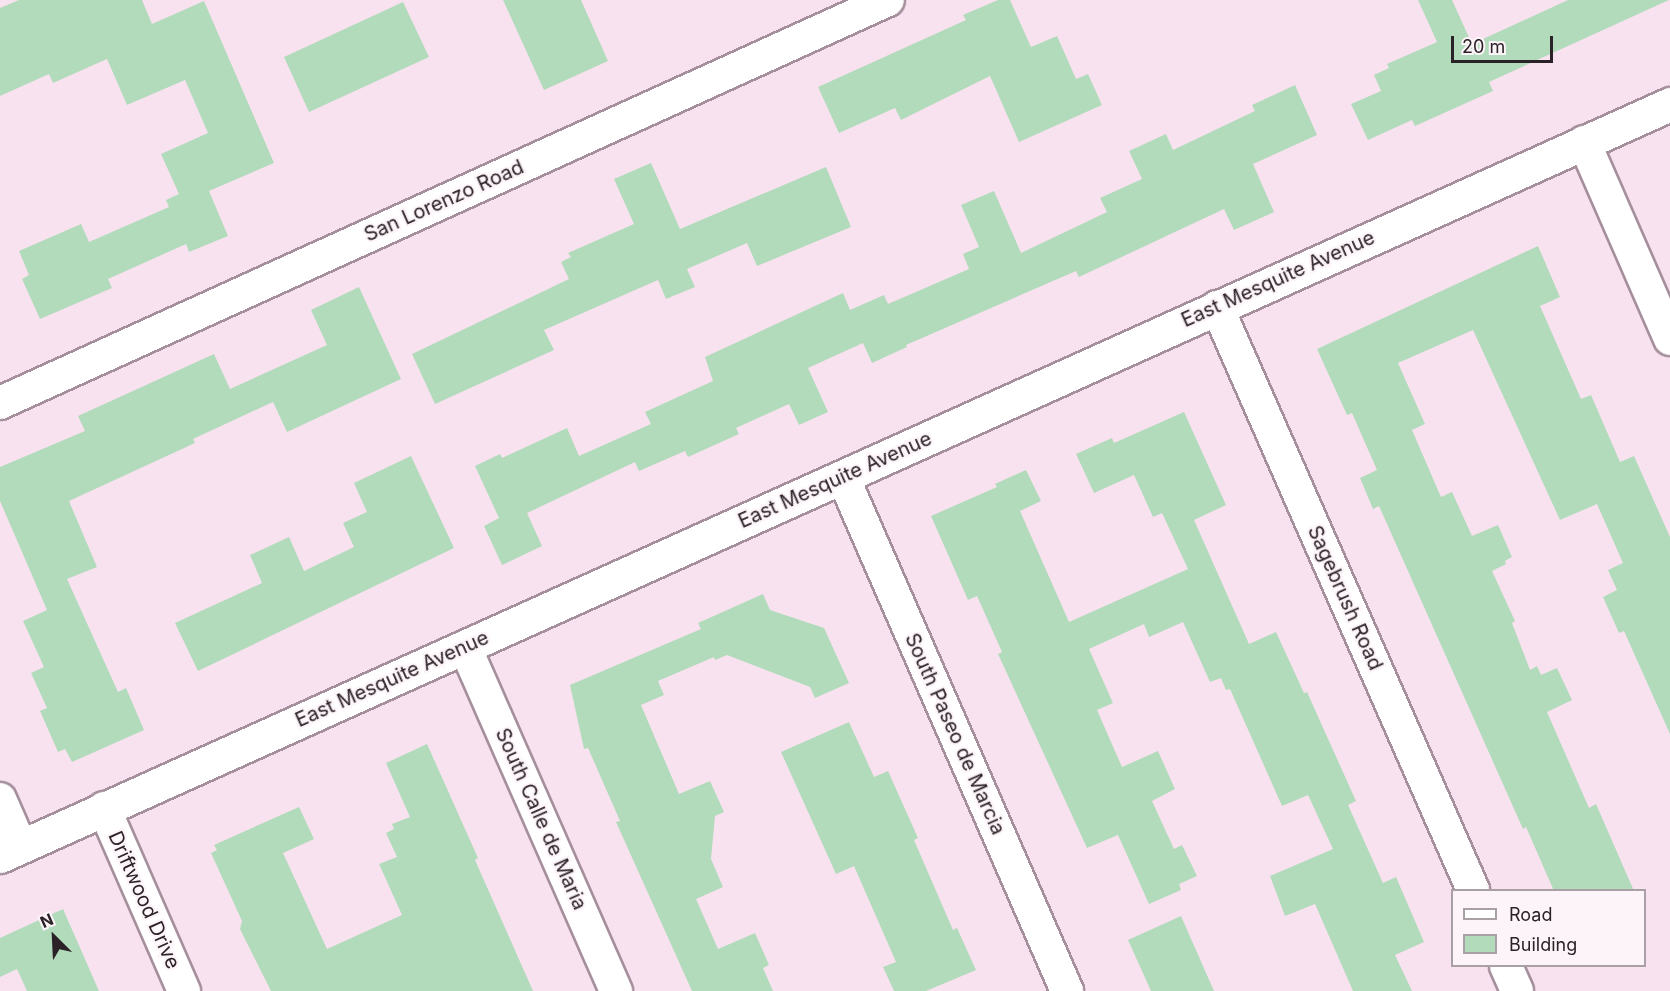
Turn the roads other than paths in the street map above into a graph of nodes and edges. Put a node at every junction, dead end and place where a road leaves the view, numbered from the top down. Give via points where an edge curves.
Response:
1 (888, 0) edge
2 (1670, 104) edge
3 (1584, 142) junction
4 (1217, 306) junction
5 (1670, 339) edge
6 (0, 403) edge
7 (843, 477) junction
8 (465, 647) junction
9 (0, 799) edge
10 (104, 808) junction
11 (10, 851) edge
12 (1472, 889) edge
13 (1506, 967) edge
14 (184, 991) edge
15 (616, 991) edge
16 (1067, 991) edge
17 (1517, 991) edge

1 - 6 street, San Lorenzo Road
2 - 3 street, East Mesquite Avenue
3 - 4 street, East Mesquite Avenue
3 - 5 street
4 - 7 street, East Mesquite Avenue
4 - 12 street, Sagebrush Road
7 - 8 street, East Mesquite Avenue
7 - 16 street, South Paseo de Marcia
8 - 10 street, East Mesquite Avenue
8 - 15 street, South Calle de Maria
9 - 11 street
10 - 11 street, East Mesquite Avenue
10 - 14 street, Driftwood Drive
13 - 17 street

